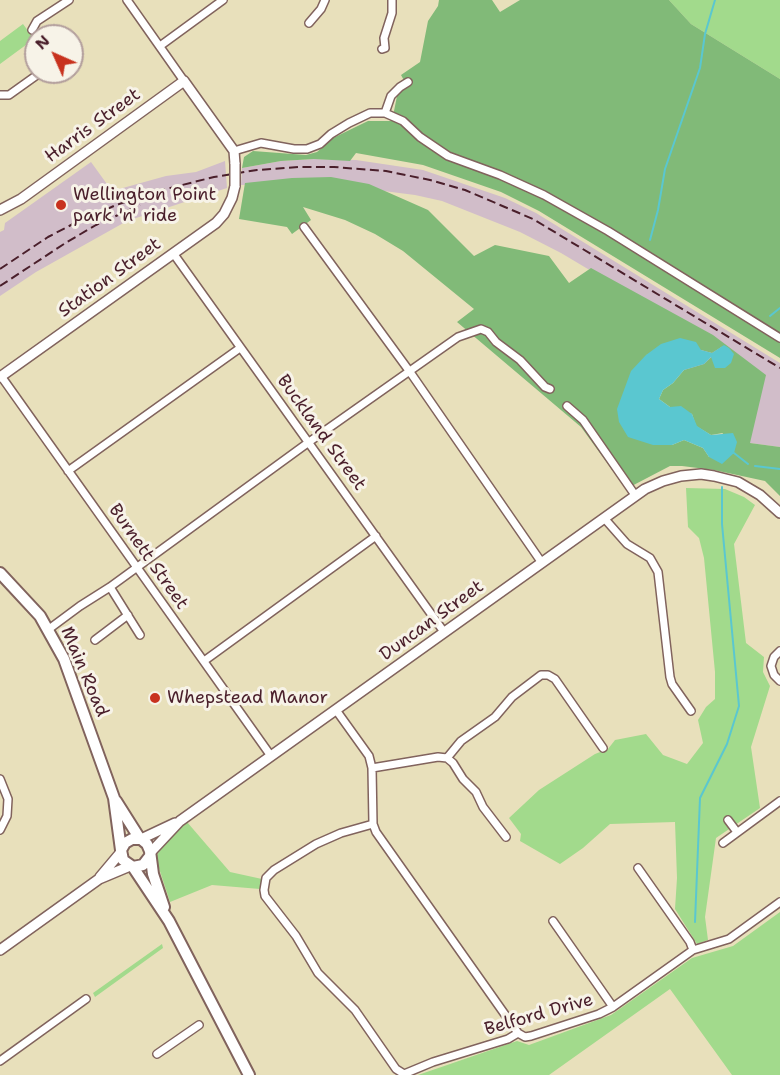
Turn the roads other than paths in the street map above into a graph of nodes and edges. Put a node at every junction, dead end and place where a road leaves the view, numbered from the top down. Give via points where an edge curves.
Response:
1 (69, 0) edge
2 (127, 0) edge
3 (223, 0) edge
4 (325, 0) edge
5 (392, 0) edge
6 (309, 23) dead end
7 (35, 24) edge
8 (160, 46) junction
9 (382, 50) dead end
10 (184, 81) junction
11 (408, 82) dead end
12 (24, 84) edge
13 (0, 95) edge
14 (385, 113) junction
15 (234, 151) junction
16 (21, 199) junction
17 (0, 210) edge
18 (0, 220) edge
19 (304, 227) dead end
20 (173, 253) junction
21 (780, 338) edge
22 (240, 348) junction
23 (410, 372) junction
24 (0, 377) edge
25 (550, 389) dead end
26 (567, 406) dead end
27 (309, 442) junction
28 (68, 471) junction
29 (635, 495) junction
30 (780, 513) edge
31 (604, 518) junction
32 (376, 536) junction
33 (542, 563) junction
34 (137, 567) junction
35 (0, 573) edge
36 (110, 587) junction
37 (128, 615) junction
38 (49, 629) junction
39 (444, 632) junction
40 (140, 635) dead end
41 (95, 640) dead end
42 (780, 651) edge
43 (204, 661) junction
44 (780, 681) edge
45 (336, 710) junction
46 (691, 711) dead end
47 (603, 748) dead end
48 (271, 756) junction
49 (447, 758) junction
50 (372, 768) junction
51 (0, 779) edge
52 (114, 798) junction
53 (780, 801) edge
54 (728, 820) dead end
55 (180, 821) junction
56 (373, 824) junction
57 (0, 830) edge
58 (737, 832) junction
59 (506, 837) dead end
60 (141, 839) junction
61 (723, 843) dead end
62 (121, 851) junction
63 (150, 855) junction
64 (131, 867) junction
65 (638, 868) dead end
66 (99, 879) junction
67 (780, 902) edge
68 (169, 921) junction
69 (553, 921) dead end
70 (0, 950) edge
71 (693, 950) junction
72 (86, 999) dead end
73 (613, 1007) junction
74 (199, 1024) dead end
75 (518, 1033) junction
76 (157, 1054) dead end
77 (0, 1061) edge
78 (249, 1075) edge

1 - 7 street
2 - 8 street
3 - 8 street
4 - 6 street
5 - 9 street
8 - 10 street
10 - 15 street
10 - 16 street, Harris Street
11 - 14 street via 395,91
12 - 13 street via 9,95
14 - 15 street via 370,113 306,149 261,143
14 - 21 street via 403,121 448,156 526,187 580,216
15 - 20 street, Station Street, bridge via 235,186 224,214
16 - 17 street, Harris Street
16 - 18 street, Harris Street
19 - 23 street
20 - 22 street, Buckland Street
20 - 24 street, Station Street
22 - 27 street, Buckland Street
22 - 28 street
23 - 25 street via 458,337 481,329
23 - 27 street
23 - 33 street
24 - 28 street, Burnett Street
26 - 29 street via 583,420
27 - 32 street, Buckland Street
27 - 34 street
28 - 34 street, Burnett Street
29 - 30 street, Duncan Street via 663,481 701,474 738,482
29 - 31 street, Duncan Street
31 - 33 street, Duncan Street
31 - 46 street via 627,544 650,558 658,572 670,677
32 - 39 street, Buckland Street
32 - 43 street
33 - 39 street, Duncan Street
34 - 36 street
34 - 43 street, Burnett Street
35 - 38 main road, Main Road
36 - 37 street
36 - 38 street
37 - 40 street
37 - 41 street
38 - 52 main road, Main Road via 64,659
39 - 45 street, Duncan Street
42 - 44 street via 771,666
43 - 48 street, Burnett Street
45 - 48 street, Duncan Street
45 - 50 street via 369,756
47 - 49 street via 555,679 541,675 512,697 495,717 461,741
48 - 55 street, Duncan Street
49 - 50 street
49 - 59 street
50 - 56 street
51 - 57 street via 8,799 7,816
52 - 60 main road, Main Road
52 - 62 main road, Main Road
53 - 58 street
54 - 58 street
55 - 60 street, Duncan Street
55 - 63 street, Duncan Street
56 - 75 street
56 - 75 street, Belford Drive via 316,844 274,870 266,878 264,890 270,905 296,936 318,973 355,1010 400,1073 408,1074 433,1062 508,1040
58 - 61 street
60 - 62 main road via 127,841
60 - 63 main road
62 - 64 main road via 123,861
62 - 66 street
63 - 64 main road via 143,865
63 - 68 main road
64 - 66 street
64 - 68 main road
65 - 71 street
66 - 70 street
67 - 71 street, Belford Drive via 729,939
68 - 78 main road
69 - 73 street
71 - 73 street, Belford Drive
72 - 77 street
73 - 75 street, Belford Drive via 531,1036
74 - 76 street

